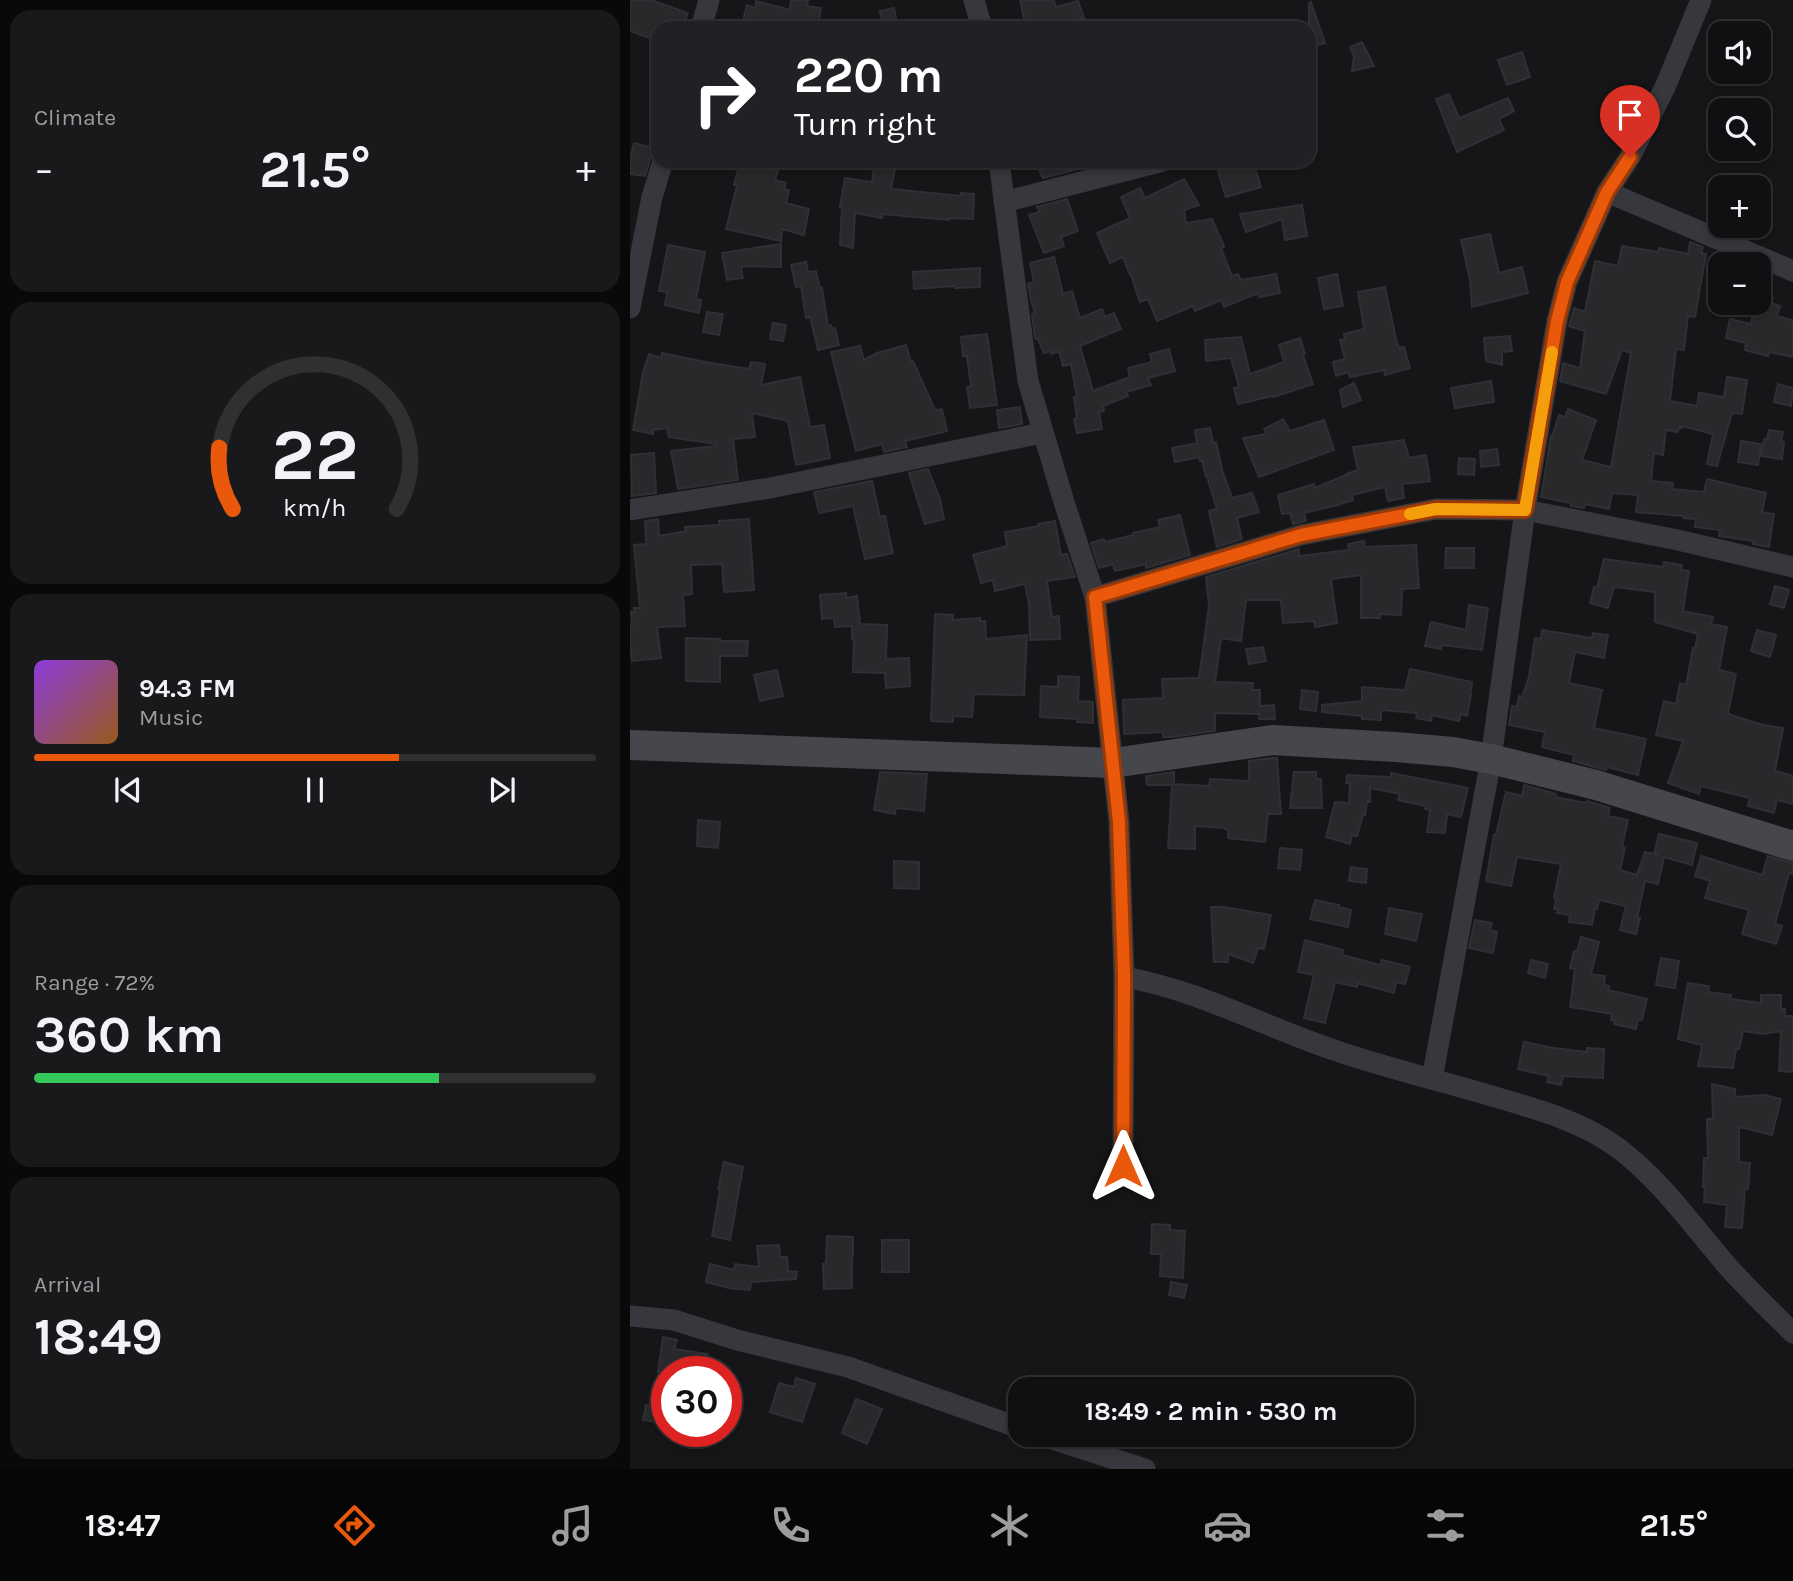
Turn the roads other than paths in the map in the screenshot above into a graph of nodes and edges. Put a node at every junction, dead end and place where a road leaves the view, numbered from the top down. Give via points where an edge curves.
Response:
1 (709, 0) edge
2 (974, 0) edge
3 (1701, 0) edge
4 (703, 21) edge
5 (980, 21) edge
6 (661, 168) edge
7 (1000, 168) edge
8 (1136, 168) edge
9 (1607, 192) junction
10 (1004, 202) junction
11 (1793, 271) edge
12 (630, 308) edge
13 (1042, 433) junction
14 (630, 510) edge
15 (1525, 510) junction
16 (1793, 566) edge
17 (1095, 597) junction
18 (630, 745) edge
19 (1491, 759) junction
20 (1113, 763) junction
21 (1793, 846) edge
22 (1124, 976) junction
23 (1432, 1079) junction
24 (1123, 1166) dead end
25 (630, 1317) edge
26 (1793, 1333) edge
27 (1008, 1424) edge
28 (1077, 1447) edge
29 (1145, 1469) edge

1 - 4 street
2 - 5 street
3 - 9 street via 1666,85
6 - 12 street
7 - 10 street
8 - 10 street
9 - 11 street
9 - 15 street via 1567,282
10 - 13 street via 1028,381
13 - 14 street via 770,488
13 - 17 street
15 - 16 street
15 - 17 street via 1436,509 1301,535
15 - 19 street
17 - 20 street
18 - 20 main road
19 - 20 main road via 1396,747 1272,740
19 - 21 main road via 1597,785
19 - 23 street
20 - 22 street
22 - 23 street via 1231,1008 1330,1049
22 - 24 street
23 - 26 street via 1545,1111 1617,1147 1659,1186 1732,1272
25 - 27 street via 674,1320 848,1367
28 - 29 street

